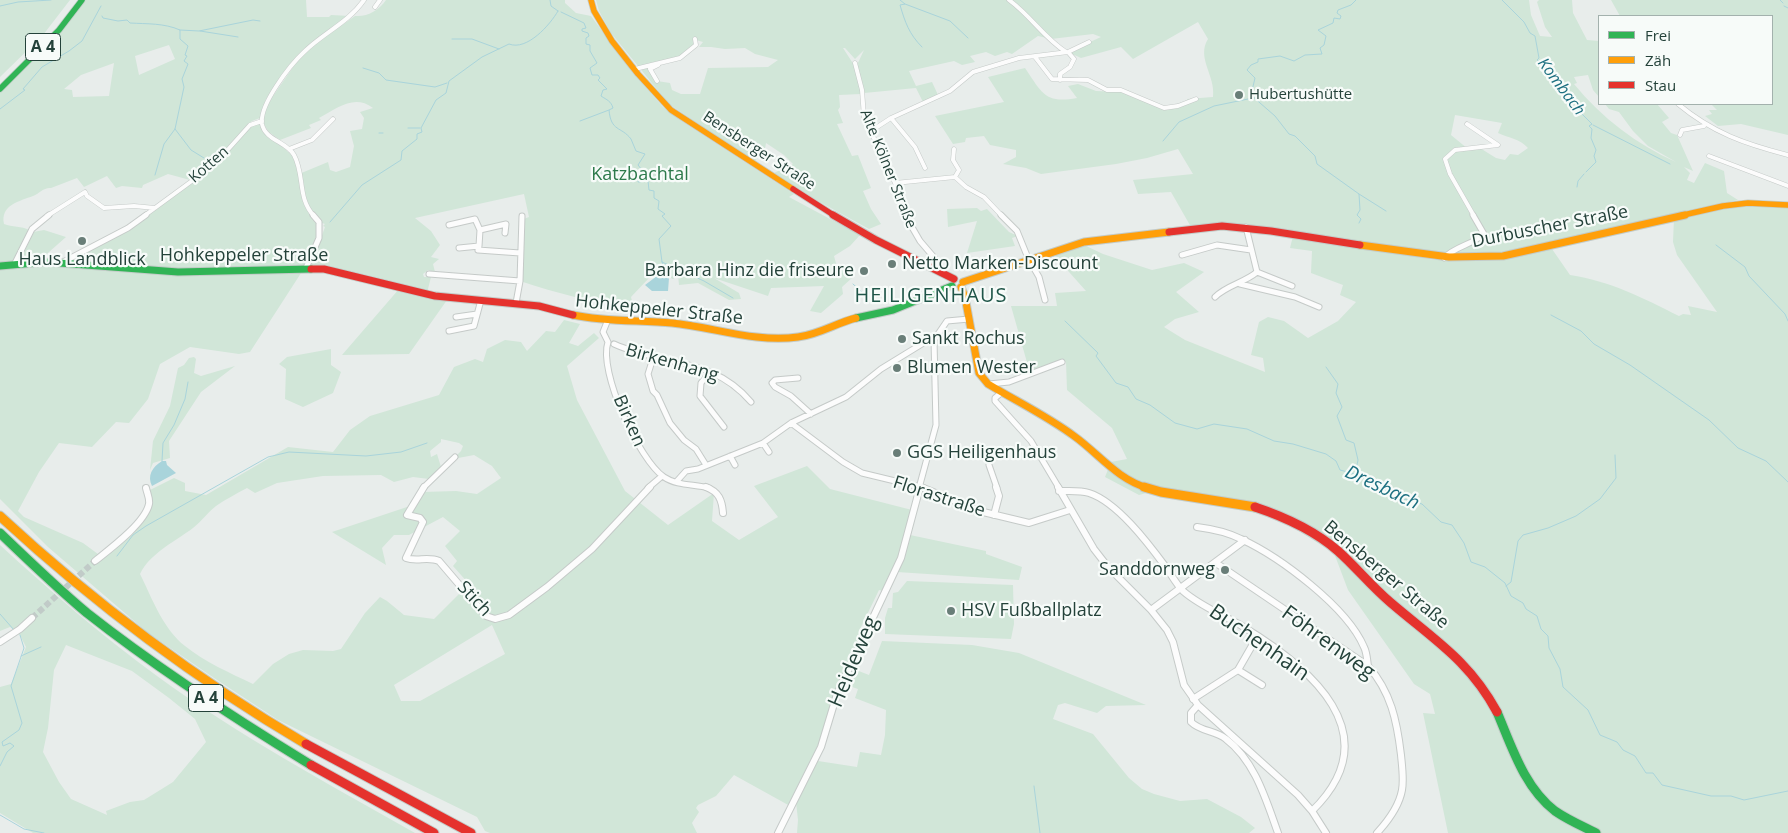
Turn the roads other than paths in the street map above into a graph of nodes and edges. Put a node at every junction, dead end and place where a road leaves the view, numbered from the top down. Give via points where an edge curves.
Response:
1 (75, 0) edge
2 (82, 0) edge
3 (364, 0) edge
4 (380, 0) edge
5 (591, 0) edge
6 (1009, 0) edge
7 (375, 7) dead end
8 (695, 39) dead end
9 (1089, 42) dead end
10 (1067, 52) junction
11 (1035, 57) junction
12 (680, 58) junction
13 (855, 63) dead end
14 (635, 69) junction
15 (1060, 80) junction
16 (657, 81) dead end
17 (0, 82) edge
18 (0, 89) edge
19 (1196, 99) dead end
20 (1679, 105) edge
21 (891, 118) junction
22 (334, 119) dead end
23 (262, 120) junction
24 (1467, 124) dead end
25 (1704, 126) junction
26 (871, 131) junction
27 (1680, 135) dead end
28 (289, 149) junction
29 (954, 149) dead end
30 (1788, 155) edge
31 (1709, 156) dead end
32 (925, 168) dead end
33 (955, 177) junction
34 (895, 183) junction
35 (1788, 186) edge
36 (1788, 205) edge
37 (155, 208) junction
38 (522, 216) dead end
39 (449, 225) dead end
40 (1246, 227) junction
41 (480, 230) junction
42 (505, 234) dead end
43 (479, 246) junction
44 (459, 248) dead end
45 (1252, 250) junction
46 (520, 253) junction
47 (1182, 255) dead end
48 (1444, 258) junction
49 (1030, 261) junction
50 (61, 263) junction
51 (14, 265) junction
52 (0, 266) edge
53 (306, 268) junction
54 (938, 268) junction
55 (1257, 272) junction
56 (429, 274) dead end
57 (520, 281) junction
58 (953, 282) junction
59 (962, 284) junction
60 (1240, 284) junction
61 (1292, 286) dead end
62 (1215, 297) dead end
63 (481, 300) junction
64 (1044, 300) dead end
65 (516, 303) junction
66 (1319, 307) dead end
67 (477, 314) junction
68 (456, 317) dead end
69 (969, 319) junction
70 (606, 322) junction
71 (449, 331) dead end
72 (934, 340) junction
73 (609, 343) junction
74 (654, 355) junction
75 (1062, 362) dead end
76 (710, 372) junction
77 (798, 378) dead end
78 (988, 384) junction
79 (1001, 393) junction
80 (752, 402) dead end
81 (811, 414) junction
82 (792, 423) junction
83 (724, 427) dead end
84 (763, 443) junction
85 (769, 452) dead end
86 (730, 456) junction
87 (455, 457) dead end
88 (706, 465) junction
89 (735, 465) dead end
90 (989, 465) dead end
91 (662, 476) junction
92 (676, 481) junction
93 (920, 487) junction
94 (146, 488) dead end
95 (1059, 491) junction
96 (1070, 510) junction
97 (723, 513) dead end
98 (994, 515) junction
99 (0, 516) edge
100 (1197, 527) dead end
101 (0, 533) edge
102 (1245, 540) junction
103 (95, 561) tunnel mouth
104 (1216, 563) junction
105 (1182, 589) junction
106 (1151, 610) junction
107 (32, 618) tunnel mouth
108 (1257, 637) junction
109 (0, 642) edge
110 (1368, 666) junction
111 (1238, 670) junction
112 (1262, 685) dead end
113 (1195, 702) junction
114 (1312, 811) junction
115 (434, 833) edge
116 (472, 833) edge
117 (778, 833) edge
118 (1278, 833) edge
119 (1326, 833) edge
120 (1377, 833) edge
121 (1596, 833) edge

1 - 17 main road, A 4 via 39,44
2 - 18 main road, A 4 via 59,30
3 - 23 street via 353,16 297,60 266,104
4 - 7 street
5 - 14 main road, Bensberger Straße via 599,23
6 - 10 street via 1020,7 1047,40
8 - 12 street via 696,45
9 - 10 street
10 - 11 street
10 - 15 street via 1074,59 1070,67 1060,74
11 - 15 street via 1050,78
11 - 21 street via 1019,58 969,74 944,94
12 - 14 street
12 - 16 street via 650,69
13 - 26 street, Alte Kölner Straße via 864,117
14 - 54 main road, Bensberger Straße via 665,105 701,131 864,235
15 - 19 street via 1088,80 1107,90 1121,90 1164,108
20 - 25 street
21 - 26 street
21 - 32 street via 914,147
22 - 28 street via 310,141
23 - 28 street via 270,136
23 - 37 street, Kotten via 250,125 215,164
24 - 48 street via 1498,145 1454,150 1445,159 1484,234
25 - 27 street via 1682,130
25 - 30 street via 1754,147
26 - 34 street, Alte Kölner Straße
28 - 53 street via 294,157 304,202 320,228
29 - 33 street via 953,160 959,170
31 - 35 street
33 - 34 street
33 - 49 street via 984,197 1013,226
34 - 54 street, Alte Kölner Straße via 910,227 938,262
36 - 48 main road, Durbuscher Straße via 1748,203 1723,206 1503,256
37 - 50 street, Kotten via 125,230
37 - 51 street via 104,208 85,192 32,229
38 - 46 street
39 - 41 street via 475,219
40 - 45 street
40 - 48 main road, Durbuscher Straße
40 - 49 main road, Durbuscher Straße via 1209,227 1084,242
41 - 42 street via 506,224
41 - 43 street
43 - 44 street
43 - 46 street via 478,250
45 - 47 street via 1221,245
45 - 55 street
46 - 57 street
49 - 59 main road
49 - 64 street via 1039,277
50 - 51 main road, Hohkeppeler Straße
50 - 53 main road, Hohkeppeler Straße via 173,272
51 - 52 main road, Hohkeppeler Straße
53 - 63 main road, Hohkeppeler Straße via 336,271 435,296
54 - 58 main road, Bensberger Straße
55 - 60 street
55 - 61 street
56 - 57 street
57 - 65 street
58 - 59 main road
58 - 70 main road, Hohkeppeler Straße via 899,308 842,321 817,333 799,337 731,333 673,323
59 - 69 main road, Bensberger Straße
60 - 62 street via 1226,288
60 - 66 street via 1295,297
63 - 65 main road, Hohkeppeler Straße
63 - 67 street
65 - 70 main road, Hohkeppeler Straße
67 - 68 street
67 - 71 street via 474,326
69 - 72 street via 944,323
69 - 78 main road, Bensberger Straße via 979,374
70 - 73 street, Birken via 603,332
72 - 81 street via 925,342 873,374 846,397
72 - 93 street, Heideweg via 936,424
73 - 74 street, Birkenhang
73 - 91 street, Birken via 605,350 608,368 626,422 642,451
74 - 76 street, Birkenhang
74 - 88 street via 648,374 653,391 670,422 696,449
75 - 78 street via 1009,382
76 - 80 street, Birkenhang via 735,384
76 - 83 street via 701,383 700,396
77 - 81 street via 772,382
78 - 79 main road, Bensberger Straße
79 - 95 street via 995,401 1031,441
79 - 121 main road, Bensberger Straße via 1073,436 1111,469 1139,486 1258,507 1302,526 1327,542 1390,602 1466,663 1490,695 1520,769 1531,786 1566,819
81 - 82 street
82 - 84 street
82 - 93 street, Florastraße via 862,473
84 - 85 street
84 - 86 street
86 - 88 street
86 - 89 street
87 - 91 street, Stich via 410,506 407,515 423,522 406,558 430,557 438,561 486,616 497,620 581,559
88 - 92 street via 684,472
90 - 98 street via 999,496
91 - 92 street
92 - 97 street via 713,490 722,501
93 - 98 street, Florastraße
93 - 117 street, Heideweg via 900,558 837,694 821,747
94 - 103 street via 147,509
95 - 96 street
95 - 105 street, Buchenhain via 1089,493 1106,503 1148,546
96 - 98 street, Florastraße via 1029,523
96 - 106 street via 1108,567
99 - 116 main road, A 4 via 95,602 206,684 308,747
100 - 102 street via 1208,527
101 - 115 main road, A 4 via 85,610 182,682 259,733
102 - 104 street
102 - 110 street via 1277,559 1340,614 1364,647
104 - 105 street
104 - 110 street, Föhrenweg
105 - 106 street
105 - 108 street, Buchenhain
106 - 113 street via 1170,637 1184,686
107 - 109 street
108 - 111 street
108 - 114 street, Buchenhain via 1304,671 1320,687 1344,727 1346,748 1342,767 1330,791
110 - 120 street, Föhrenweg via 1380,679 1392,706 1402,772 1402,790 1391,819
111 - 112 street
111 - 113 street
113 - 114 street
113 - 118 street via 1191,722 1228,740 1250,765 1262,787
114 - 119 street

